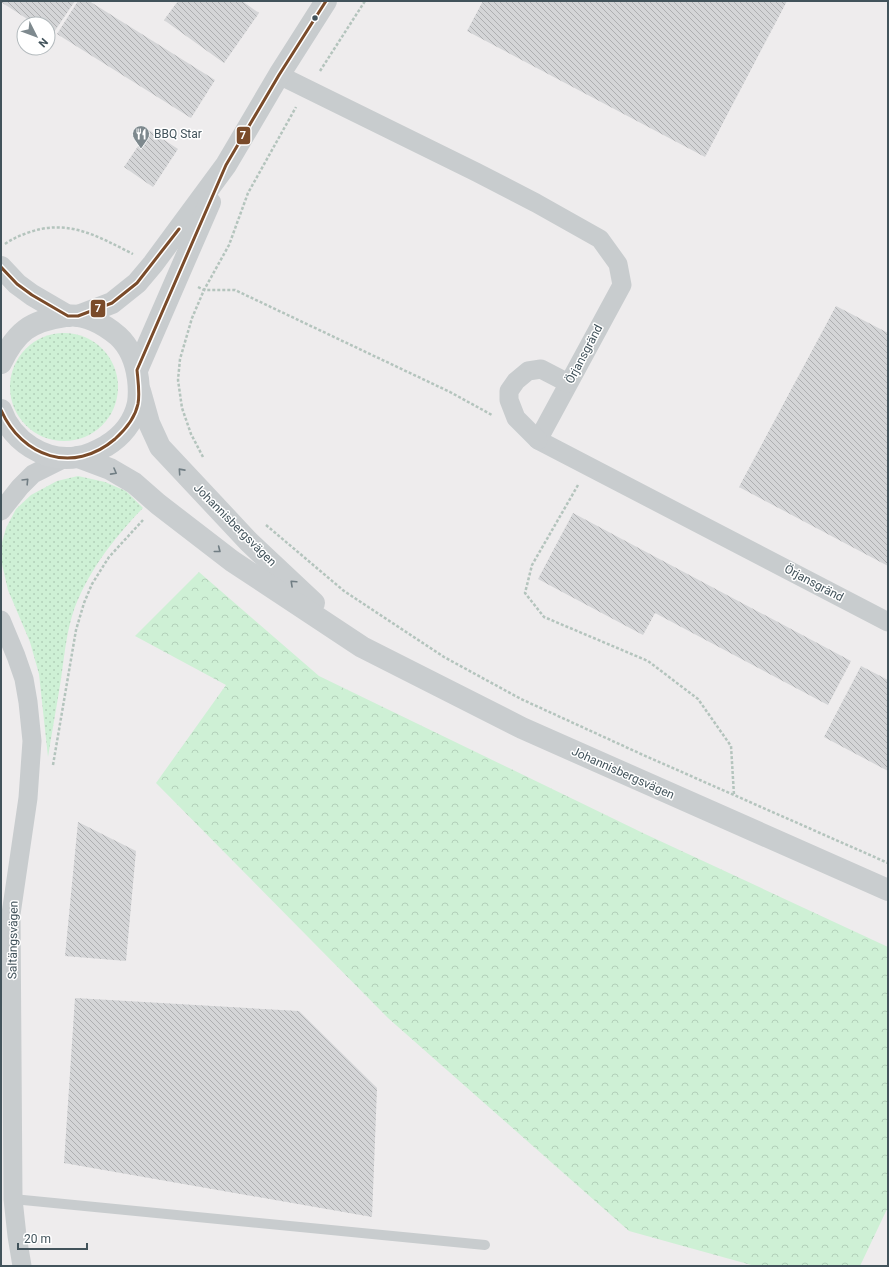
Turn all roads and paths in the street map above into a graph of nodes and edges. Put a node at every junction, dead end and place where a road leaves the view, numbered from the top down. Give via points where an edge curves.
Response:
1 (326, 1) edge
2 (365, 1) edge
3 (279, 74) junction
4 (308, 89) junction
5 (226, 165) junction
6 (1, 248) edge
7 (153, 264) junction
8 (1, 267) edge
9 (204, 290) junction
10 (73, 316) junction
11 (1, 364) edge
12 (138, 376) junction
13 (568, 383) junction
14 (1, 410) edge
15 (497, 418) dead end
16 (538, 440) junction
17 (72, 458) junction
18 (203, 458) dead end
19 (589, 466) junction
20 (1, 511) edge
21 (147, 515) dead end
22 (265, 524) dead end
23 (1, 620) edge
24 (888, 622) edge
25 (362, 647) junction
26 (53, 767) dead end
27 (734, 795) junction
28 (888, 863) edge
29 (888, 890) edge
30 (6, 914) edge
31 (13, 1199) junction
32 (484, 1245) dead end
33 (22, 1266) edge

1 - 3 street
2 - 4 path
3 - 4 street, Örjansgränd
3 - 5 street
4 - 9 path via 248,193 229,245
4 - 13 street, Örjansgränd via 529,200 600,239 618,264 622,285
5 - 7 street
5 - 12 street
6 - 7 path via 17,237 38,229 58,227 92,234
7 - 10 street via 137,283 112,303
8 - 10 main road via 32,295
9 - 15 path via 235,290 450,392
9 - 18 path via 186,336 178,380 185,419
10 - 11 main road via 47,318 28,328 9,346
10 - 12 main road, Johannisbergsvägen via 98,322 120,338
12 - 17 main road via 138,404 132,418 117,439 95,452
25 -> 12 main road, Johannisbergsvägen via 249,542 160,447 149,423
13 - 16 street, Örjansgränd
13 - 16 street via 541,369 528,371 509,391 509,400 516,418
14 - 17 main road, Johannisbergsvägen via 10,429 26,444 50,456
16 - 19 street, Örjansgränd
20 -> 17 street via 33,474
17 -> 25 main road, Johannisbergsvägen via 110,469 134,483 232,561
19 - 24 street, Örjansgränd
19 - 27 path via 532,565 525,593 544,617 648,661 698,699 731,746
21 - 26 path via 109,557 92,584 84,603 76,630
22 - 27 path via 344,591 444,657 521,699
23 - 30 street, Saltängsvägen via 24,679 32,741 28,798
25 - 29 main road, Johannisbergsvägen via 522,728
27 - 28 path
30 - 31 street, Saltängsvägen
31 - 32 lane
31 - 33 street, Saltängsvägen

